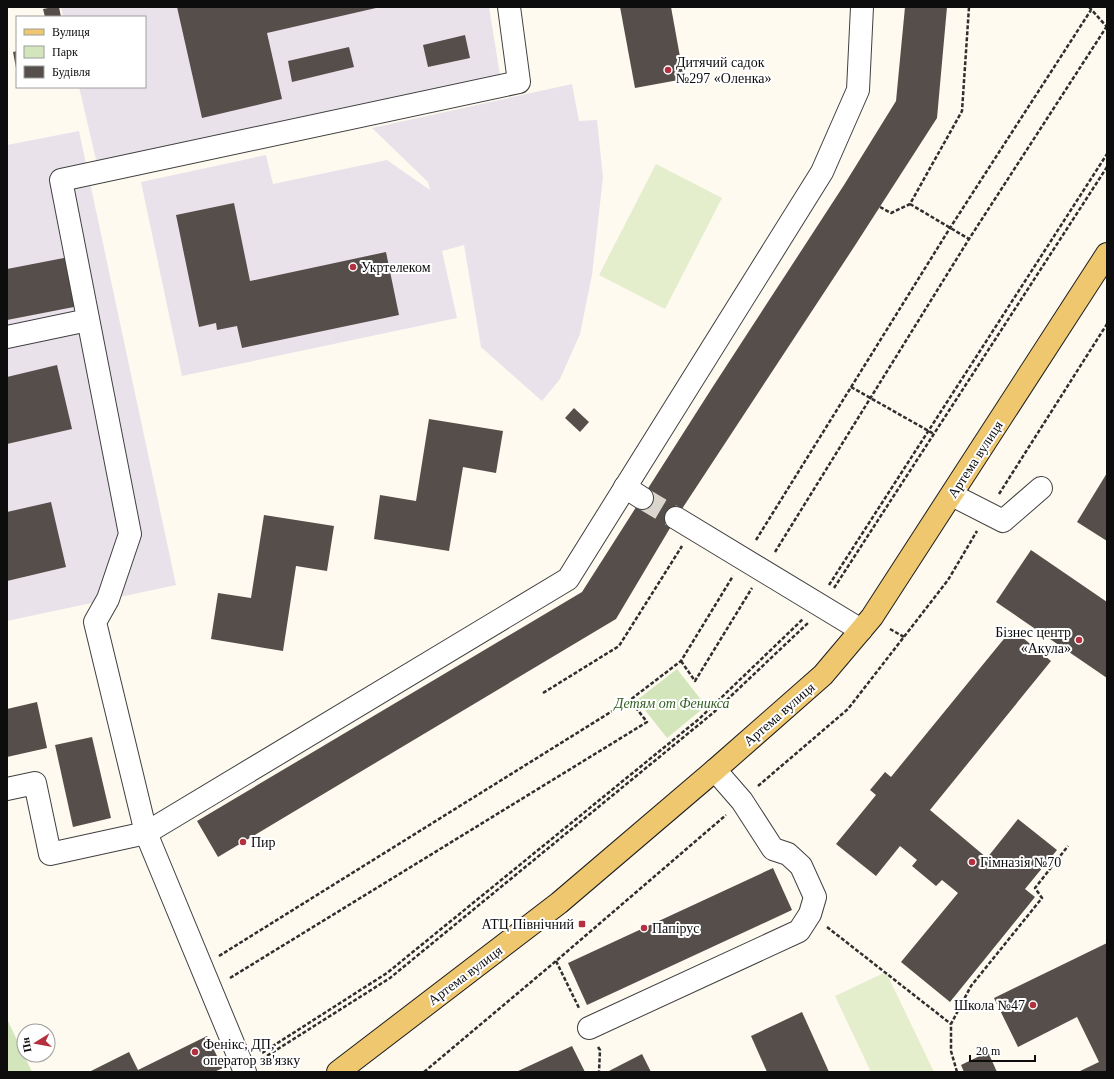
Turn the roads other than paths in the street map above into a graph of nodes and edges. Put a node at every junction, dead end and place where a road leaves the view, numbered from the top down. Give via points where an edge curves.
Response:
1 (509, 7) edge
2 (862, 7) edge
3 (1107, 254) edge
4 (88, 320) junction
5 (7, 337) edge
6 (1041, 488) dead end
7 (952, 495) junction
8 (685, 523) tunnel mouth
9 (862, 630) junction
10 (715, 770) junction
11 (7, 789) edge
12 (146, 833) junction
13 (589, 1028) dead end
14 (244, 1069) edge
15 (338, 1072) edge

1 - 4 lane via 519,82 61,180
2 - 12 lane via 858,90 822,172 633,492 568,579
3 - 7 main road, Артема вулиця
4 - 5 lane
4 - 12 lane via 130,534 108,599 95,622
6 - 7 lane via 1003,521
7 - 9 main road, Артема вулиця
8 - 9 lane
9 - 10 main road, Артема вулиця via 823,675
10 - 13 lane via 742,801 773,849 788,854 801,866 815,897 810,914 799,931
10 - 15 main road, Артема вулиця via 559,903
11 - 12 lane via 35,783 50,854
12 - 14 lane

